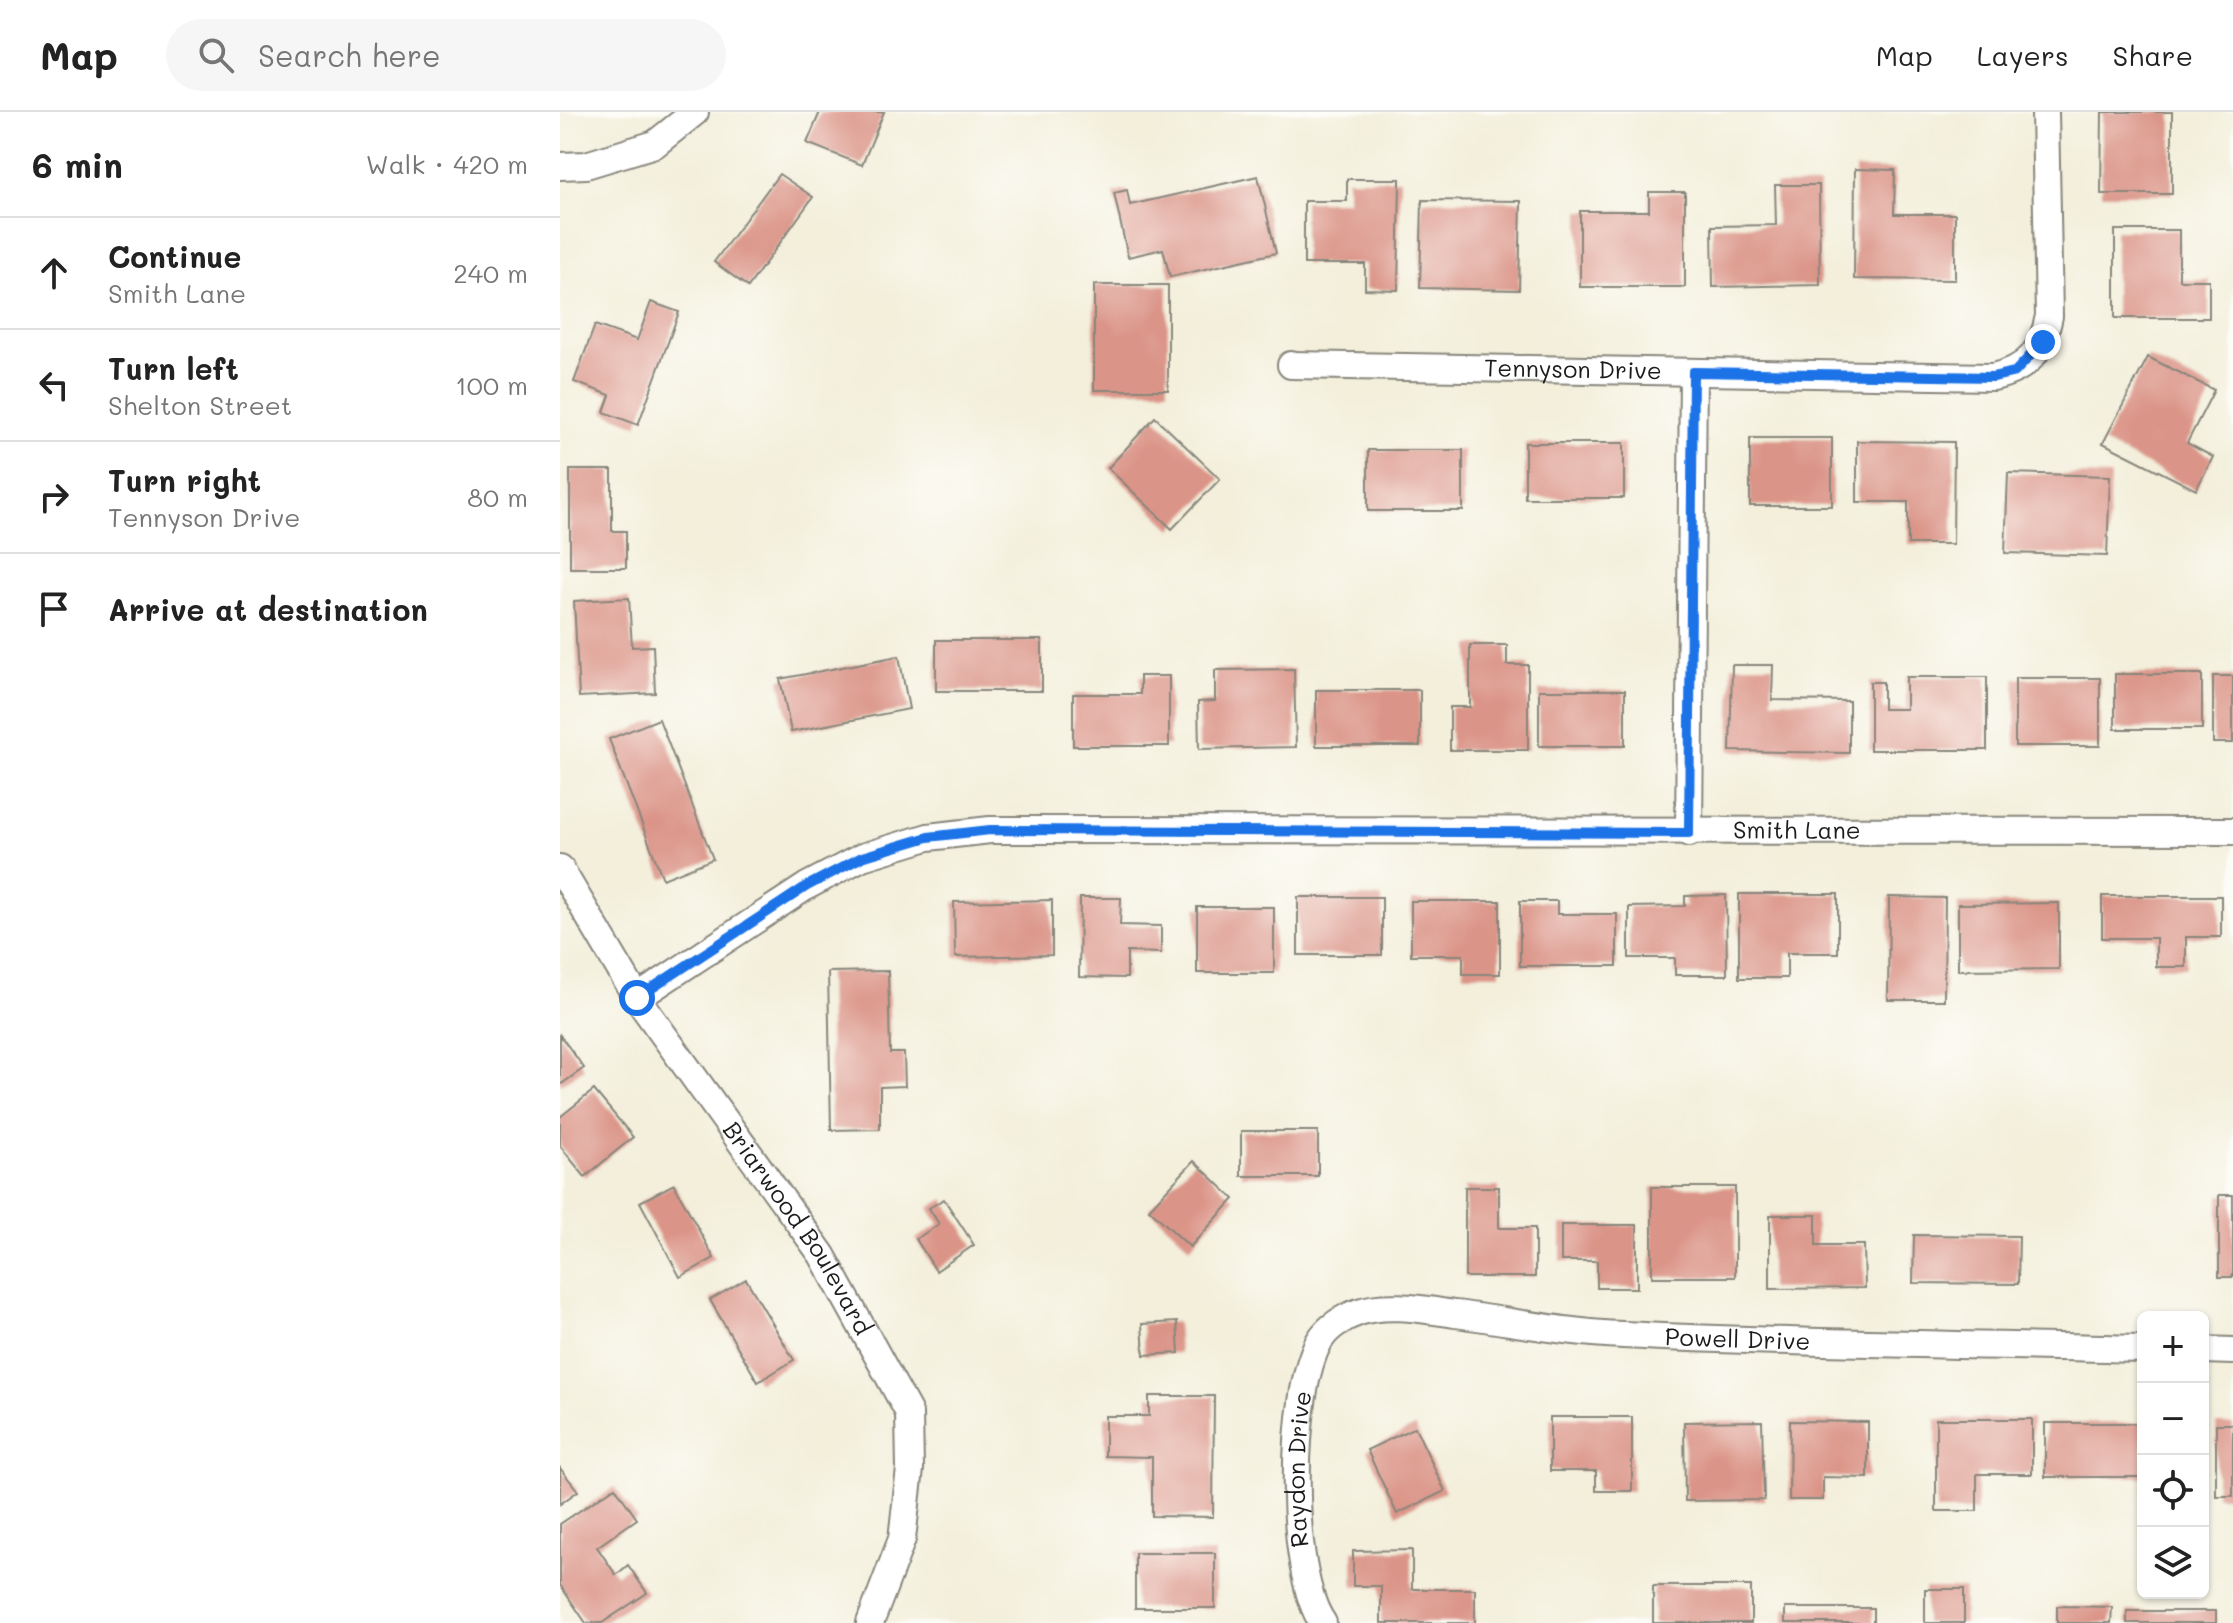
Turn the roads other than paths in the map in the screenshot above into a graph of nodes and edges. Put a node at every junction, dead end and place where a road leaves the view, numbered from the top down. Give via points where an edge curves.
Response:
1 (695, 112) edge
2 (2045, 112) edge
3 (560, 166) edge
4 (1291, 365) dead end
5 (1693, 372) junction
6 (2233, 831) edge
7 (1689, 833) junction
8 (560, 868) edge
9 (637, 998) junction
10 (1337, 1323) joint
11 (2137, 1349) edge
12 (2209, 1350) edge
13 (2233, 1351) edge
14 (870, 1623) edge
15 (1323, 1623) edge

1 - 3 street via 655,144 586,165
2 - 5 street, Tennyson Drive via 2049,316 2043,342 2015,372 1993,377
4 - 5 street, Tennyson Drive
5 - 7 street
6 - 7 street, Smith Lane
7 - 9 street, Smith Lane via 990,830 928,837 862,857 807,886
8 - 9 street, Briarwood Boulevard
9 - 14 street, Briarwood Boulevard via 822,1255 909,1413 910,1469 902,1539
10 - 11 street, Powell Drive via 1361,1311 1409,1308 1619,1335
10 - 15 street, Raydon Drive via 1311,1359 1299,1412 1296,1464 1303,1566
12 - 13 street

